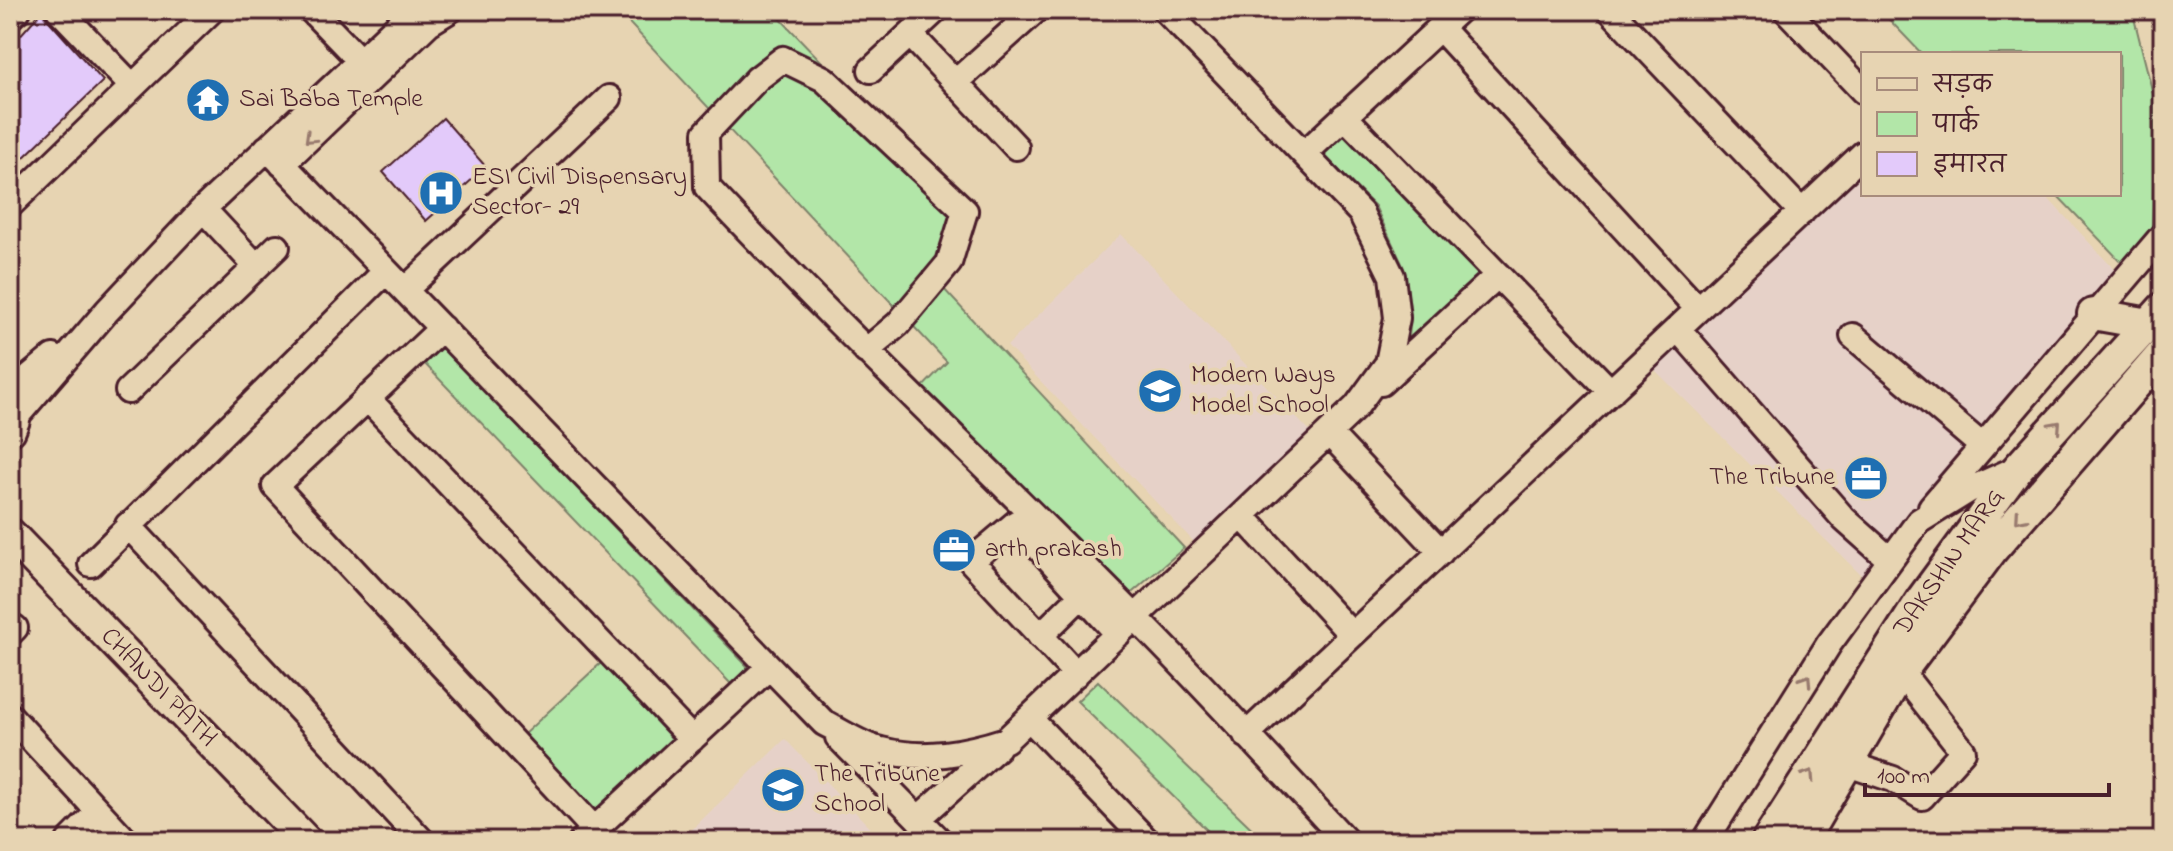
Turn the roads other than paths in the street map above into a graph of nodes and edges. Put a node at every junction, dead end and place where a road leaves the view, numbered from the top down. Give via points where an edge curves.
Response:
1 (18, 10) edge
2 (59, 10) edge
3 (311, 10) edge
4 (414, 10) edge
5 (450, 10) edge
6 (936, 10) edge
7 (1036, 10) edge
8 (1165, 10) edge
9 (1459, 10) edge
10 (1610, 10) edge
11 (1786, 10) edge
12 (205, 12) edge
13 (10, 17) edge
14 (1440, 28) junction
15 (910, 34) junction
16 (367, 68) junction
17 (871, 70) dead end
18 (956, 82) junction
19 (132, 86) junction
20 (1861, 89) edge
21 (609, 98) dead end
22 (1344, 116) junction
23 (1016, 147) dead end
24 (1304, 154) junction
25 (275, 156) junction
26 (1861, 156) edge
27 (10, 205) edge
28 (203, 209) junction
29 (1802, 212) junction
30 (2163, 235) edge
31 (277, 247) dead end
32 (256, 266) junction
33 (386, 271) junction
34 (1498, 275) junction
35 (405, 290) junction
36 (1698, 309) junction
37 (2093, 314) junction
38 (2156, 316) edge
39 (442, 328) junction
40 (1678, 329) junction
41 (1853, 336) dead end
42 (866, 351) junction
43 (2163, 353) edge
44 (128, 391) dead end
45 (1611, 392) junction
46 (367, 398) junction
47 (1356, 407) junction
48 (11, 417) edge
49 (1329, 433) junction
50 (1982, 446) junction
51 (2018, 468) junction
52 (1242, 516) junction
53 (1919, 521) junction
54 (128, 525) junction
55 (12, 541) edge
56 (1441, 552) junction
57 (1889, 559) junction
58 (91, 564) dead end
59 (1082, 595) junction
60 (1127, 625) junction
61 (1352, 635) junction
62 (1040, 636) junction
63 (769, 667) junction
64 (1901, 672) junction
65 (1076, 674) junction
66 (10, 716) edge
67 (1029, 718) junction
68 (824, 723) junction
69 (1246, 735) junction
70 (692, 739) junction
71 (1006, 740) junction
72 (1848, 764) junction
73 (98, 812) junction
74 (918, 819) junction
75 (588, 835) edge
76 (69, 841) edge
77 (126, 841) edge
78 (278, 841) edge
79 (306, 841) edge
80 (422, 841) edge
81 (940, 841) edge
82 (1147, 841) edge
83 (1346, 841) edge
84 (1705, 841) edge
85 (1767, 841) edge
86 (1802, 841) edge

1 - 13 street
2 - 19 street
3 - 16 street
4 - 16 street
5 - 16 street
6 - 15 street
7 - 18 street
8 - 24 street
9 - 14 street
10 - 29 street
11 - 20 street
12 - 19 street
14 - 22 street
14 - 36 street
15 - 17 street
15 - 18 street
16 - 25 street
18 - 23 street
19 - 27 street
21 - 35 street
22 - 24 street
22 - 34 street
24 - 47 street via 1361,213 1392,276 1397,318 1388,363
25 - 28 street
25 - 33 street
26 - 29 street
28 - 32 street
28 - 48 street
29 - 36 street
30 - 37 street
31 - 32 street
32 - 44 street
33 - 35 street
33 - 54 street
34 - 45 street
34 - 47 street
35 - 39 street
36 - 40 street
37 - 38 main road
37 - 50 street
51 -> 38 main road, DAKSHIN MARG
39 - 46 street
39 - 63 street
40 - 45 street
40 - 57 street via 1844,519
41 - 50 street
42 - 42 street via 707,187 706,133 783,59 824,79 965,211 949,263 898,324
42 - 60 street
43 -> 64 main road, DAKSHIN MARG via 1992,550
45 - 56 street
46 - 70 street
46 - 75 street via 275,486
47 - 49 street
49 - 52 street
49 - 56 street
50 - 53 street
51 - 53 street
85 -> 51 main road, DAKSHIN MARG via 1922,599
52 - 60 street
52 - 61 street
53 - 57 street
54 - 58 street
54 - 80 street
55 - 78 main road, CHANDI PATH
55 - 79 main road, CHANDI PATH
56 - 61 street
84 -> 57 street
59 - 60 street
59 - 62 street
59 - 62 street via 1016,523 971,561
60 - 65 street
60 - 69 street
61 - 69 street
62 - 65 street
63 - 68 street
63 - 70 street
64 - 72 main road, DAKSHIN MARG
64 - 72 street via 1963,751 1922,797 1893,779
65 - 67 street
66 - 73 street
67 - 71 street
67 - 82 street
68 - 71 street via 880,750 927,756 970,752
68 - 74 street
69 - 83 street
70 - 75 street
71 - 74 street
72 - 86 main road, DAKSHIN MARG
73 - 76 street
73 - 77 street
74 - 81 street

